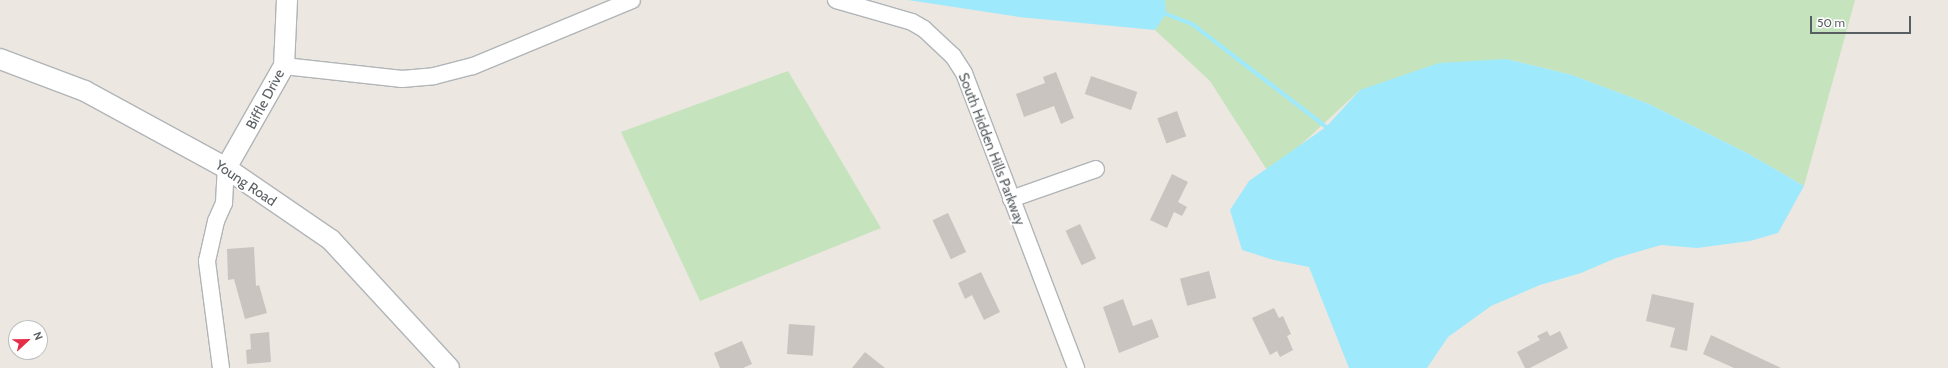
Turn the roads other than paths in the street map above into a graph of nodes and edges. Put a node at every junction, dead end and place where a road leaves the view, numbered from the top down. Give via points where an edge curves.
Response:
1 (287, 0) edge
2 (632, 0) edge
3 (836, 0) edge
4 (0, 59) edge
5 (284, 66) junction
6 (226, 168) junction
7 (1096, 169) dead end
8 (1011, 199) junction
9 (221, 368) edge
10 (449, 368) edge
11 (1076, 368) edge

1 - 5 street, Biffle Drive
2 - 5 street via 473,66 434,76 402,79
3 - 8 street, South Hidden Hills Parkway via 912,22 924,29 953,56 967,80
4 - 6 street, Young Road via 85,91
5 - 6 street, Biffle Drive
6 - 9 street via 224,203 214,228 207,261
6 - 10 street, Young Road via 331,240
7 - 8 street
8 - 11 street, South Hidden Hills Parkway

